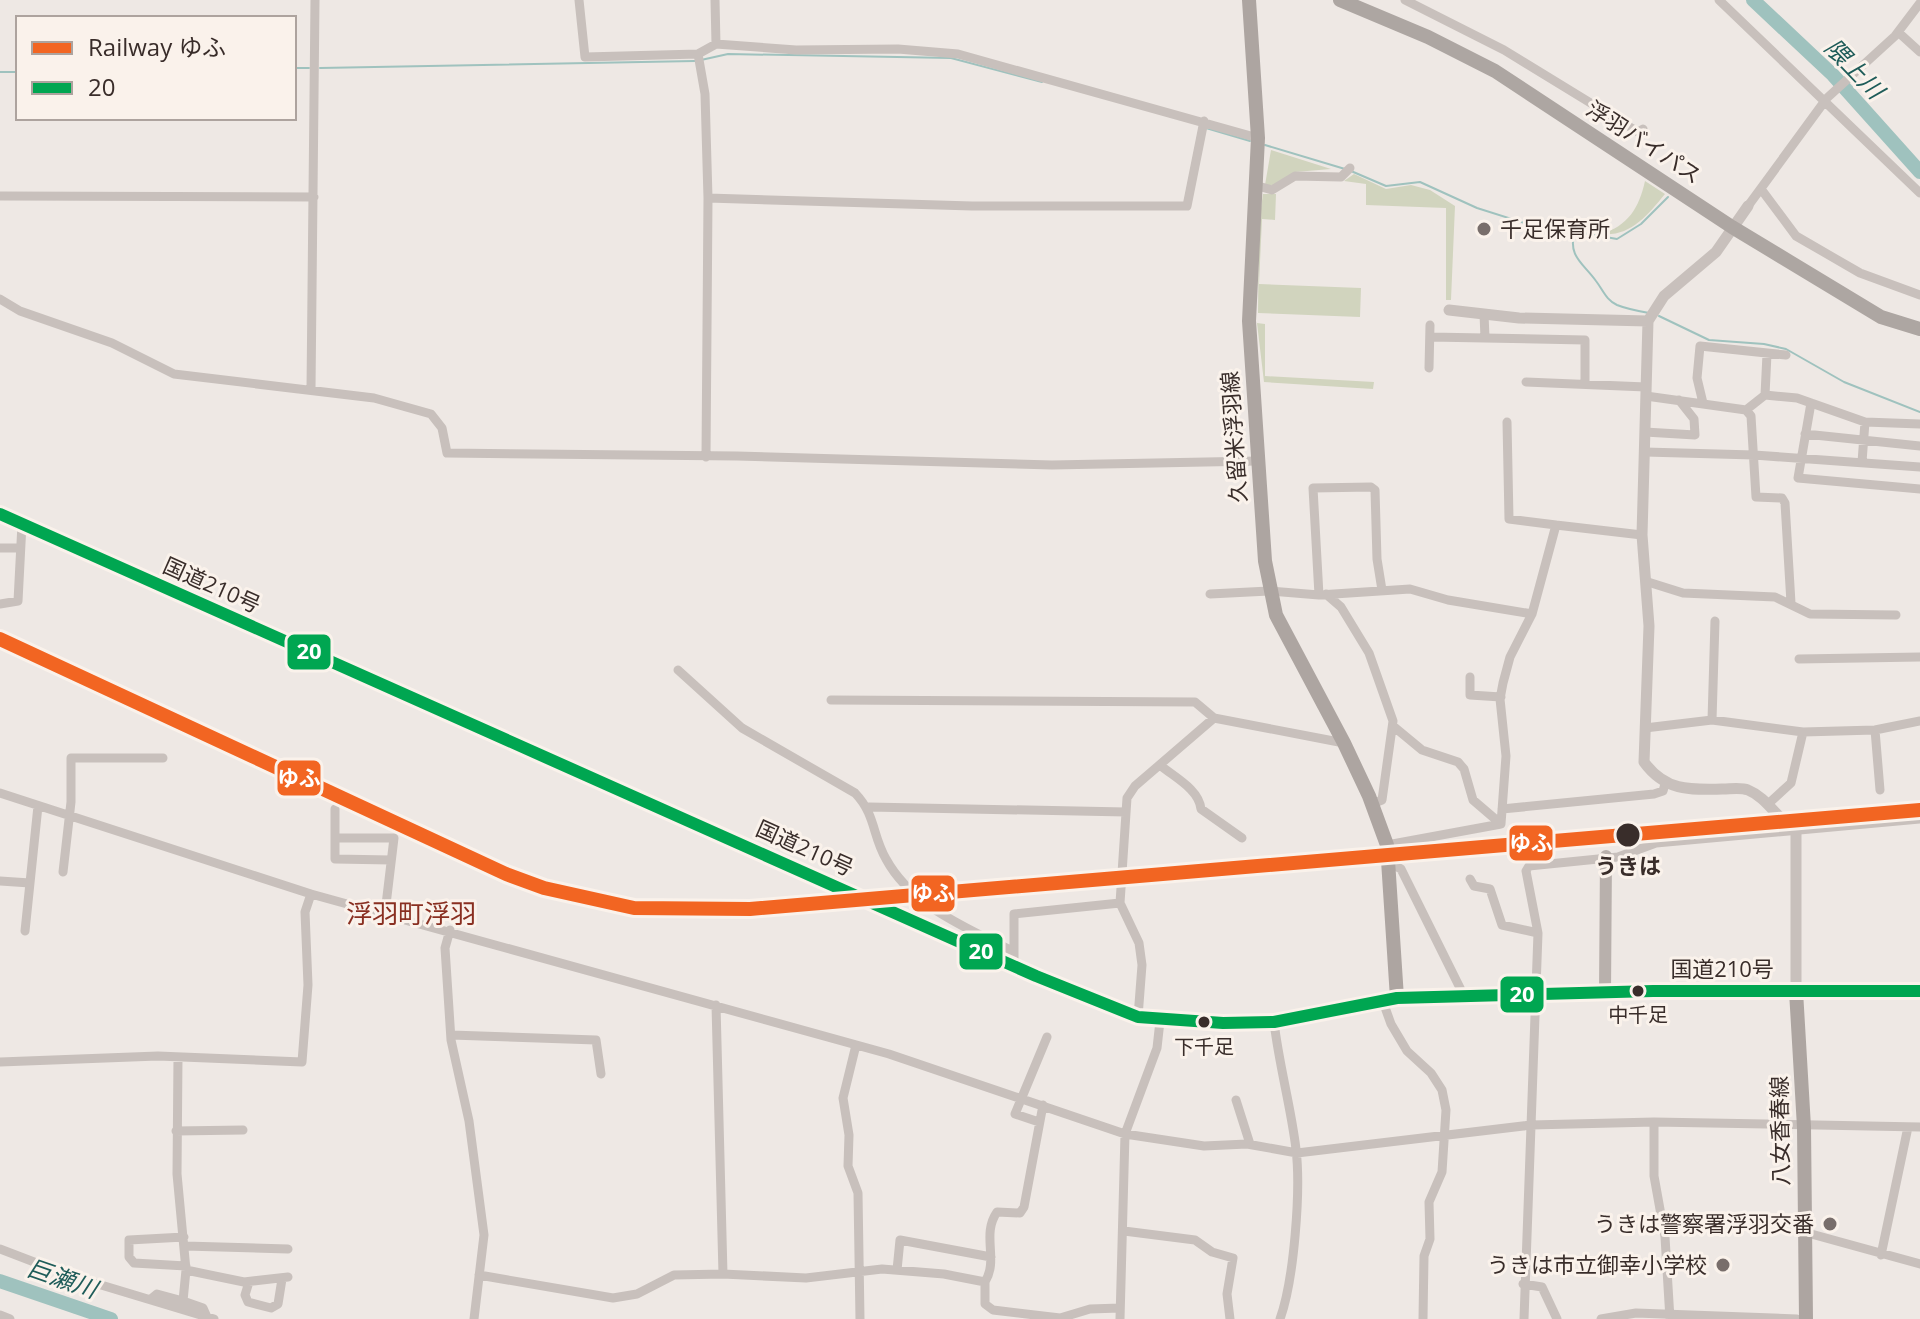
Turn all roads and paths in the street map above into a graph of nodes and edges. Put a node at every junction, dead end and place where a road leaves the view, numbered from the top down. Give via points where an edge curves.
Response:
1 (315, 0) edge
2 (579, 0) edge
3 (715, 0) edge
4 (1249, 0) edge
5 (1340, 0) edge
6 (1405, 0) edge
7 (1719, 0) edge
8 (1918, 3) edge
9 (1896, 34) junction
10 (716, 44) junction
11 (1920, 52) edge
12 (699, 60) junction
13 (1825, 100) junction
14 (1204, 121) junction
15 (1643, 129) dead end
16 (1258, 138) junction
17 (1348, 171) dead end
18 (1258, 186) junction
19 (1761, 189) junction
20 (1920, 193) edge
21 (0, 196) edge
22 (314, 197) junction
23 (708, 198) junction
24 (1748, 206) joint
25 (1732, 227) junction
26 (1920, 295) edge
27 (0, 299) edge
28 (1449, 310) dead end
29 (1484, 314) junction
30 (1648, 321) junction
31 (1430, 325) dead end
32 (1920, 329) edge
33 (1430, 337) junction
34 (1485, 338) junction
35 (1767, 354) junction
36 (1786, 355) dead end
37 (1429, 368) dead end
38 (1526, 382) dead end
39 (1585, 384) junction
40 (311, 389) junction
41 (1646, 392) junction
42 (1765, 395) junction
43 (1679, 400) junction
44 (1703, 403) junction
45 (1811, 403) junction
46 (1746, 410) junction
47 (1507, 422) dead end
48 (1865, 422) junction
49 (1920, 424) edge
50 (1645, 432) junction
51 (1805, 434) junction
52 (1864, 440) junction
53 (1920, 446) edge
54 (1645, 452) junction
55 (1754, 455) junction
56 (706, 457) junction
57 (1800, 457) junction
58 (1257, 461) junction
59 (1862, 462) junction
60 (1920, 467) edge
61 (1920, 489) edge
62 (0, 514) edge
63 (22, 524) junction
64 (1556, 525) junction
65 (1642, 535) junction
66 (0, 548) edge
67 (19, 548) junction
68 (1648, 582) junction
69 (1382, 590) junction
70 (1269, 591) junction
71 (1210, 594) dead end
72 (1323, 594) junction
73 (1791, 603) junction
74 (0, 604) edge
75 (1532, 614) junction
76 (1896, 615) dead end
77 (1715, 621) dead end
78 (1920, 657) edge
79 (1799, 659) dead end
80 (678, 670) dead end
81 (1470, 677) dead end
82 (1501, 697) junction
83 (831, 700) dead end
84 (1214, 718) junction
85 (1712, 720) junction
86 (1920, 721) edge
87 (1393, 726) junction
88 (1645, 728) junction
89 (1875, 730) junction
90 (1803, 732) junction
91 (1344, 743) junction
92 (163, 758) dead end
93 (1160, 765) junction
94 (1665, 784) junction
95 (1880, 790) dead end
96 (0, 793) edge
97 (1372, 804) junction
98 (1768, 804) junction
99 (38, 806) junction
100 (869, 807) junction
101 (335, 809) dead end
102 (1502, 809) junction
103 (1126, 812) junction
104 (70, 816) junction
105 (1920, 819) edge
106 (1501, 824) junction
107 (1796, 830) junction
108 (335, 838) junction
109 (1242, 838) dead end
110 (1387, 845) junction
111 (1606, 856) junction
112 (391, 860) junction
113 (1390, 863) junction
114 (63, 872) dead end
115 (1470, 879) dead end
116 (0, 881) edge
117 (30, 883) junction
118 (311, 894) junction
119 (1120, 903) junction
120 (385, 913) junction
121 (450, 930) junction
122 (25, 931) dead end
123 (1538, 933) junction
124 (1014, 959) junction
125 (1796, 991) junction
126 (1920, 991) edge
127 (1605, 993) junction
128 (1538, 995) junction
129 (1390, 998) junction
130 (1465, 998) junction
131 (716, 1005) junction
132 (1138, 1017) junction
133 (1160, 1021) junction
134 (1274, 1022) junction
135 (451, 1035) junction
136 (1047, 1037) dead end
137 (856, 1045) junction
138 (178, 1057) junction
139 (0, 1062) edge
140 (601, 1074) dead end
141 (1021, 1097) junction
142 (1236, 1100) dead end
143 (1043, 1105) junction
144 (1039, 1122) junction
145 (1654, 1122) junction
146 (1531, 1125) junction
147 (1804, 1127) junction
148 (1908, 1127) junction
149 (1920, 1127) edge
150 (243, 1130) dead end
151 (176, 1131) junction
152 (1125, 1134) junction
153 (1445, 1135) junction
154 (1250, 1144) junction
155 (1297, 1153) junction
156 (1124, 1231) junction
157 (1803, 1232) junction
158 (185, 1242) junction
159 (0, 1249) edge
160 (288, 1249) dead end
161 (1881, 1255) junction
162 (991, 1257) junction
163 (1920, 1264) edge
164 (186, 1268) junction
165 (897, 1270) junction
166 (860, 1271) junction
167 (723, 1274) junction
168 (479, 1275) junction
169 (249, 1282) junction
170 (985, 1282) junction
171 (1523, 1284) junction
172 (151, 1299) junction
173 (183, 1301) junction
174 (1120, 1308) junction
175 (0, 1315) edge
176 (1670, 1316) edge
177 (1035, 1317) edge
178 (211, 1318) edge
179 (10, 1319) edge
180 (474, 1319) edge
181 (860, 1319) edge
182 (1120, 1319) edge
183 (1230, 1319) edge
184 (1280, 1319) edge
185 (1423, 1319) edge
186 (1524, 1319) edge
187 (1557, 1319) edge
188 (1601, 1319) edge
189 (1797, 1319) edge
190 (1806, 1319) edge

1 - 22 street
2 - 12 street via 585,57
3 - 10 street
4 - 16 main road, 久留米浮羽線
5 - 25 highway, 浮羽バイパス via 1495,71
6 - 15 street via 1504,50 1638,132
7 - 13 street
8 - 9 street
9 - 11 street
9 - 13 street
10 - 12 street
10 - 14 street via 958,54
12 - 23 street
13 - 19 street
13 - 20 street
14 - 16 street
14 - 23 street via 1187,206
16 - 18 main road, 久留米浮羽線
17 - 18 street via 1341,177 1295,176 1272,190
18 - 58 main road, 久留米浮羽線 via 1249,306
19 - 24 street
19 - 26 street via 1796,236 1860,273
21 - 22 street
22 - 40 street
23 - 56 street
24 - 25 street
25 - 30 street via 1716,252 1656,305
25 - 32 highway, 浮羽バイパス via 1881,317
27 - 40 street via 174,374
28 - 29 street
29 - 30 street
29 - 34 street
30 - 41 street
31 - 33 street
33 - 34 street
33 - 37 street
34 - 39 street via 1585,340
35 - 36 street
35 - 42 street
35 - 44 street via 1700,346 1697,378
38 - 39 street
39 - 41 street
40 - 56 street via 374,398 431,414 442,428 447,453
41 - 43 street
41 - 50 street
42 - 45 street
42 - 46 street
43 - 44 street
43 - 50 street via 1694,419 1695,435
44 - 46 street
45 - 48 street
45 - 51 street
46 - 55 street
47 - 64 street via 1509,519
48 - 49 street
48 - 52 street
50 - 54 street
51 - 52 street
51 - 57 street
52 - 53 street
52 - 59 street
54 - 55 street
54 - 65 street
55 - 57 street
55 - 73 street via 1756,497 1782,498 1785,503
56 - 58 street via 1052,465
57 - 59 street
57 - 61 street via 1798,478
58 - 70 main road, 久留米浮羽線
59 - 60 street
62 - 63 highway, 国道210号
63 - 67 street
63 - 124 highway, 国道210号 via 814,877
64 - 65 street
64 - 75 street
65 - 68 street
66 - 67 street
67 - 74 street via 18,601
68 - 73 street via 1683,593 1775,597
68 - 88 street
69 - 72 street
69 - 72 street via 1375,490 1313,488
69 - 75 street via 1410,589
70 - 71 street
70 - 72 street
70 - 91 main road, 久留米浮羽線 via 1276,615
72 - 87 street via 1341,607 1369,653
73 - 76 street via 1810,614
75 - 82 street via 1510,657
77 - 85 street
78 - 79 street
80 - 100 street via 742,728 855,793
81 - 82 street via 1470,695
82 - 102 street via 1506,756
83 - 84 street via 1195,702
84 - 91 street
84 - 93 street
85 - 88 street
85 - 90 street
86 - 89 street
87 - 97 street via 1382,800
87 - 106 street via 1422,750 1458,762 1473,800
88 - 94 street via 1644,762
89 - 90 street
89 - 95 street
90 - 98 street via 1791,783
91 - 97 main road, 久留米浮羽線
92 - 104 street via 71,758
93 - 103 street via 1135,786
93 - 109 street via 1192,790 1201,809
94 - 98 street via 1694,790 1746,789
94 - 102 street via 1654,794
96 - 99 street
97 - 110 main road, 久留米浮羽線
98 - 107 street
99 - 104 street
99 - 117 street
100 - 103 street
100 - 124 street via 884,857 905,884 931,909
101 - 108 street
102 - 106 street
103 - 119 street
104 - 114 street
104 - 118 street
105 - 107 street
106 - 110 street
107 - 111 street via 1656,843
107 - 125 street
108 - 112 street via 335,859
108 - 112 street via 394,838
110 - 113 main road, 久留米浮羽線
111 - 123 street via 1529,866
111 - 127 main road
112 - 120 street
113 - 129 main road, 久留米浮羽線
113 - 130 street via 1401,869
115 - 123 street via 1474,886 1490,889 1502,925
116 - 117 street
117 - 122 street
118 - 120 street
118 - 138 street via 305,912 308,985 302,1062
119 - 124 street via 1014,914
119 - 132 street via 1139,943
120 - 121 street
121 - 131 street
121 - 135 street via 445,948
123 - 128 street
124 - 132 highway, 国道210号
125 - 126 highway, 国道210号
125 - 127 highway, 国道210号
125 - 147 main road, 八女香春線
127 - 128 highway, 国道210号
128 - 130 highway, 国道210号
128 - 146 street
129 - 130 highway, 国道210号
129 - 134 highway, 国道210号
129 - 153 street via 1391,1024 1442,1090
131 - 137 street
131 - 167 street
132 - 133 highway, 国道210号
133 - 134 highway, 国道210号
133 - 152 street via 1157,1048
134 - 155 street
135 - 140 street via 596,1040
135 - 168 street via 484,1235
136 - 141 street
137 - 141 street
137 - 166 street via 843,1098 848,1166 858,1193
138 - 139 street
138 - 151 street
141 - 143 street
141 - 144 street via 1015,1114
142 - 154 street
143 - 144 street
143 - 152 street
144 - 162 street via 1024,1207 1020,1213 997,1212 992,1219
145 - 146 street
145 - 147 street
145 - 176 street via 1654,1176 1665,1237
146 - 153 street
146 - 171 street
147 - 148 street
147 - 157 main road, 八女香春線
148 - 149 street
148 - 161 street
150 - 151 street
151 - 158 street
152 - 154 street via 1204,1146
152 - 156 street
153 - 155 street
153 - 185 street via 1442,1172 1429,1202
154 - 155 street
155 - 184 street via 1295,1241
156 - 174 street
156 - 183 street via 1195,1240 1233,1258 1227,1294
157 - 161 street
157 - 190 main road, 八女香春線
158 - 160 street
158 - 164 street
158 - 164 street via 129,1240 129,1257 134,1263
159 - 172 street
161 - 163 street
162 - 165 street via 900,1240
162 - 170 street
164 - 169 street
164 - 173 street
165 - 166 street
165 - 170 street
166 - 167 street via 806,1278
166 - 181 street
167 - 168 street via 674,1275 637,1294 613,1298
168 - 180 street
169 - 169 street via 285,1278 278,1304 271,1308 248,1302
170 - 177 street via 985,1304 993,1310
171 - 186 street
171 - 187 street via 1542,1287
172 - 173 street via 157,1294
172 - 178 street
173 - 178 street via 203,1308
174 - 177 street
174 - 182 street
175 - 179 street
176 - 188 street
176 - 189 street

